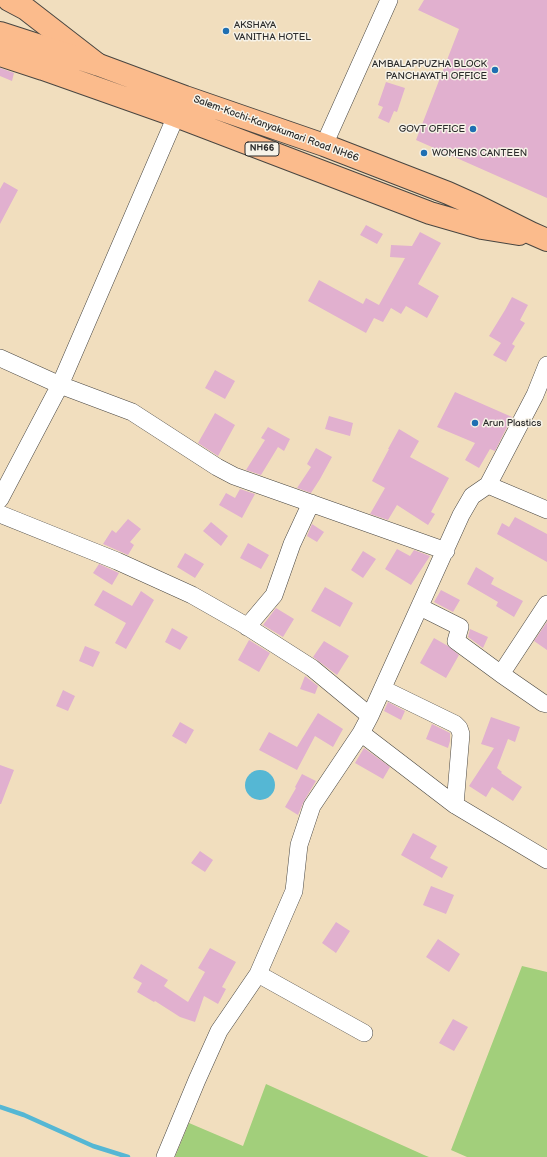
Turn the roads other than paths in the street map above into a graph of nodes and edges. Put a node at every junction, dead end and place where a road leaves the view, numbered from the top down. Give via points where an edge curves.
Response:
1 (9, 0) edge
2 (389, 0) edge
3 (0, 33) edge
4 (0, 55) edge
5 (99, 64) junction
6 (176, 116) junction
7 (324, 145) junction
8 (546, 239) edge
9 (0, 358) edge
10 (547, 365) edge
11 (60, 385) junction
12 (488, 485) junction
13 (0, 499) edge
14 (311, 503) junction
15 (547, 510) edge
16 (0, 514) edge
17 (446, 551) junction
18 (547, 604) edge
19 (420, 607) junction
20 (247, 627) junction
21 (501, 674) junction
22 (383, 689) junction
23 (547, 704) edge
24 (370, 716) junction
25 (361, 733) junction
26 (455, 804) junction
27 (547, 860) edge
28 (258, 974) junction
29 (364, 1033) dead end
30 (165, 1157) edge

1 - 5 main road via 26,9
2 - 7 street
3 - 5 main road, Salem-Kochi-Kanyakumari Road NH66 / NH66
4 - 6 main road, NH66
5 - 7 main road, Salem-Kochi-Kanyakumari Road NH66 / NH66
6 - 8 main road, NH66 via 430,213 482,228
6 - 11 street
7 - 8 main road, Salem-Kochi-Kanyakumari Road NH66 / NH66 via 462,199
9 - 11 street
10 - 12 street via 535,395
11 - 13 street
11 - 14 street via 132,412 234,476
12 - 15 street
12 - 17 street via 472,496
14 - 17 street
14 - 20 street via 292,544 274,595
16 - 20 street via 117,561 192,595
17 - 19 street
18 - 21 street
19 - 21 street via 460,627 456,641
19 - 22 street
20 - 24 street via 312,668
21 - 23 street
22 - 24 street
22 - 26 street via 459,728 461,734
24 - 25 street
25 - 26 street
25 - 28 street via 312,806 299,845 294,891
26 - 27 street
28 - 29 street
28 - 30 street via 220,1031

